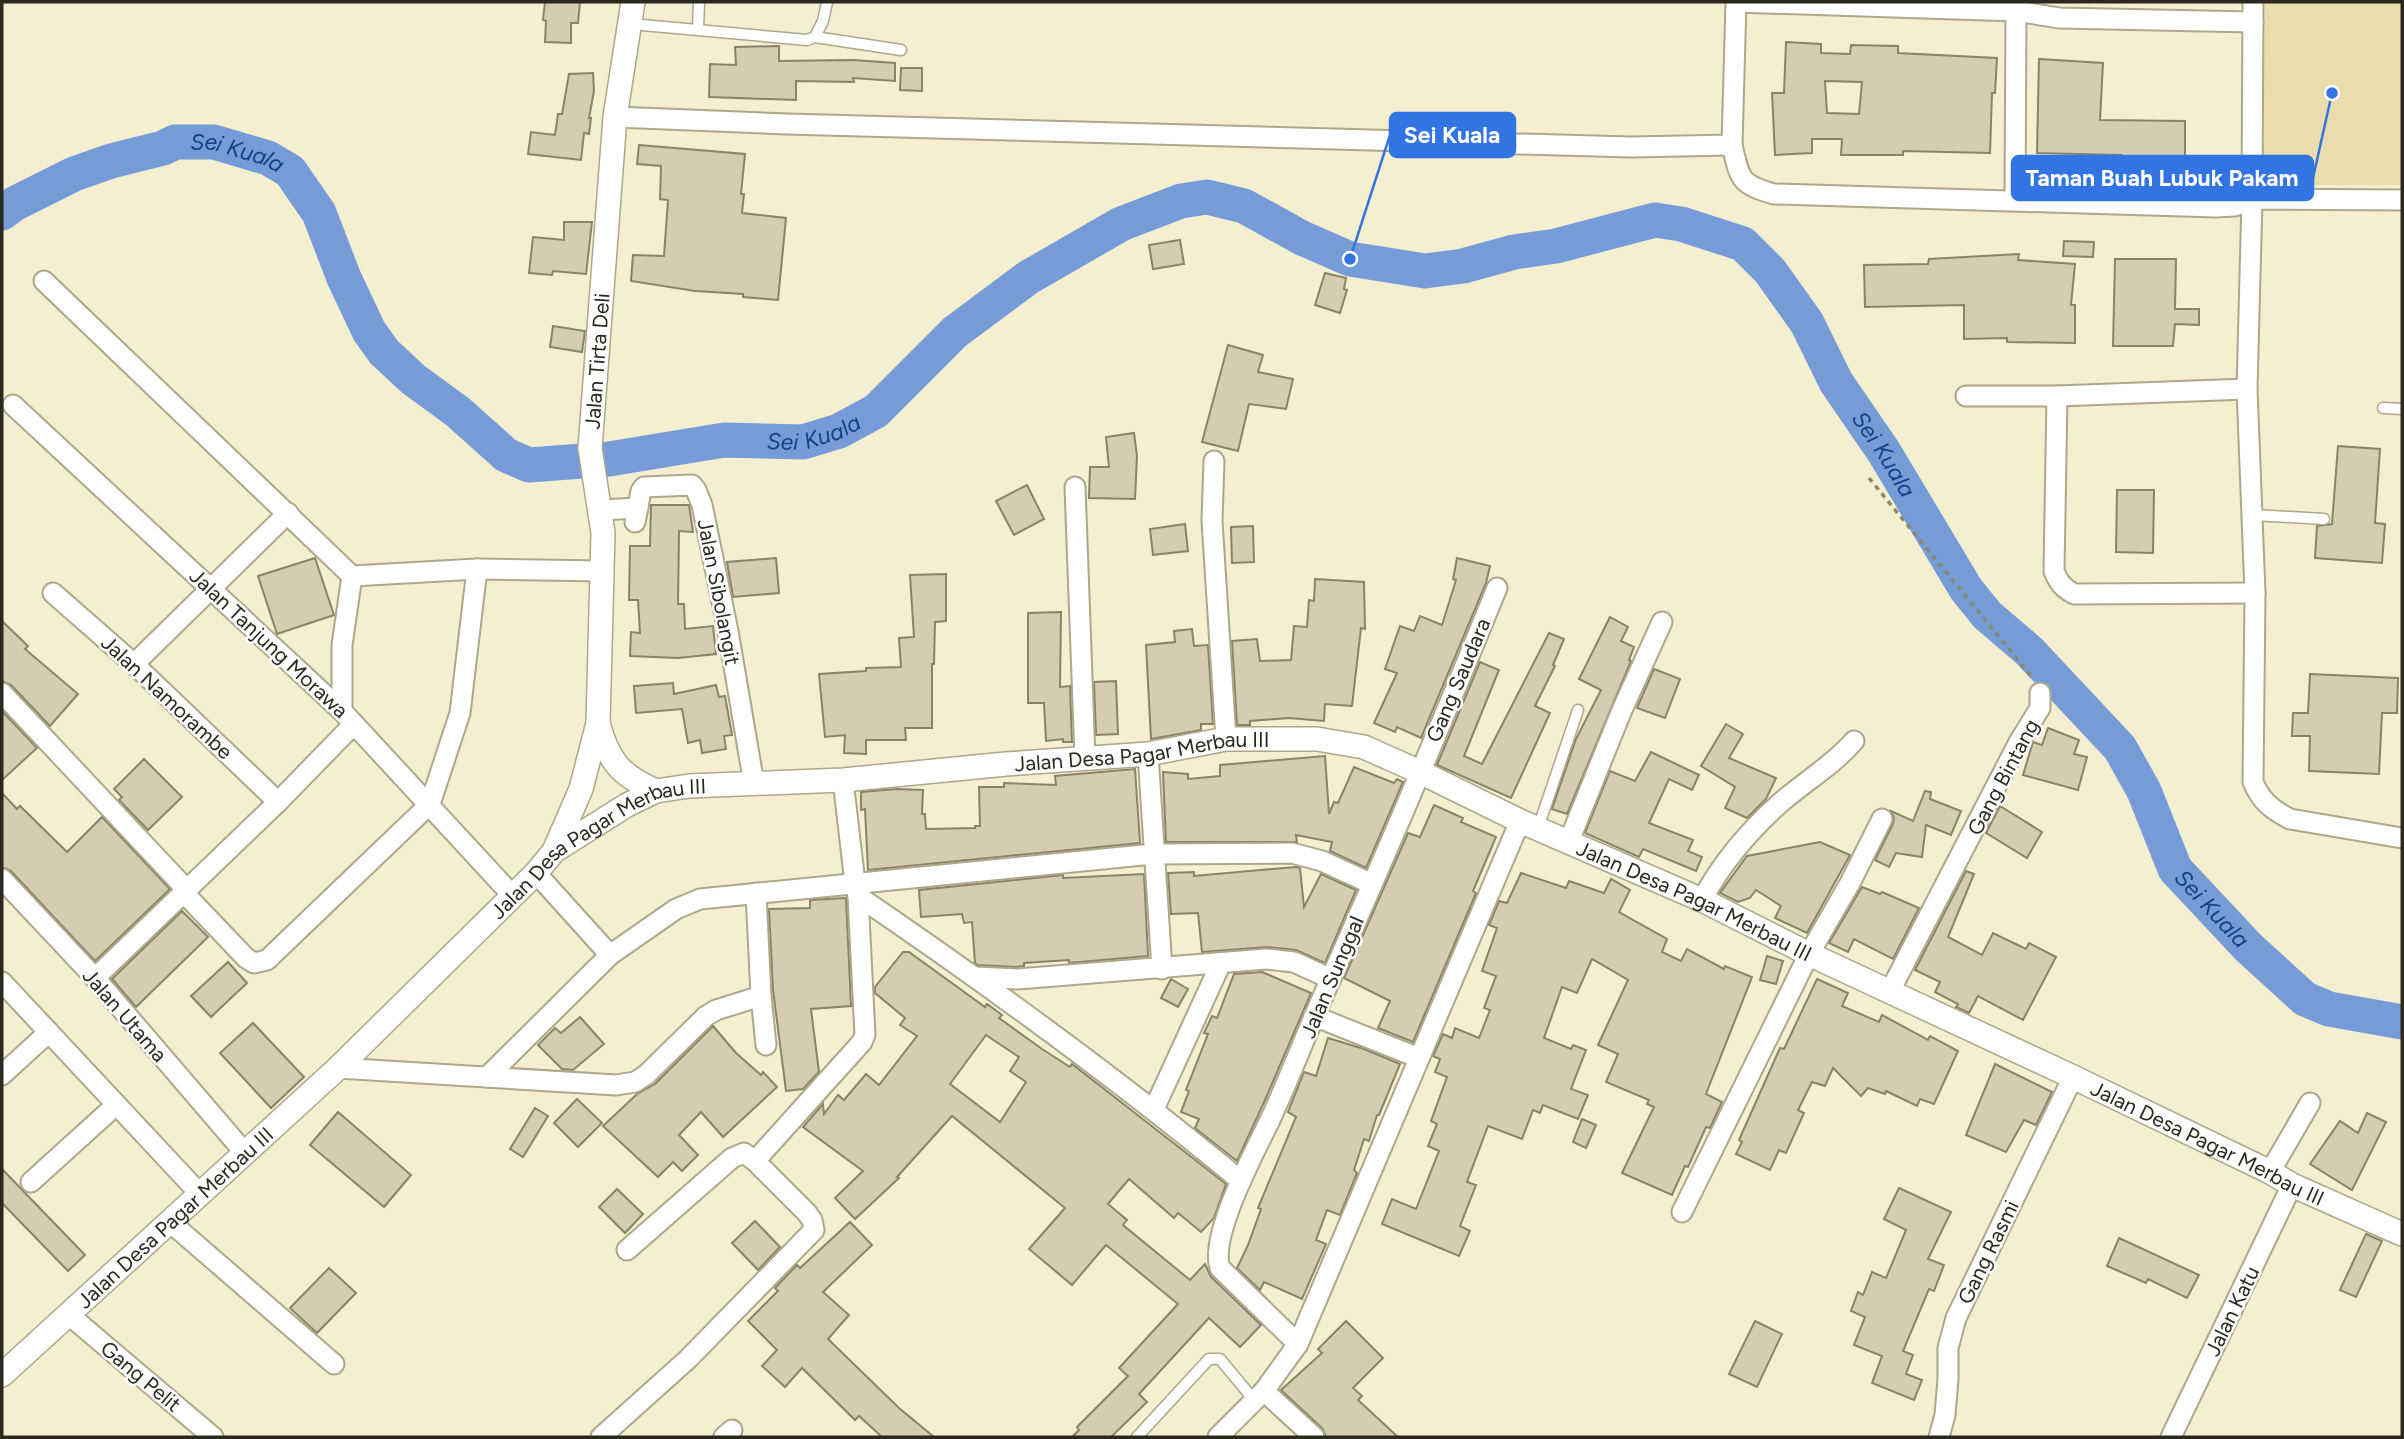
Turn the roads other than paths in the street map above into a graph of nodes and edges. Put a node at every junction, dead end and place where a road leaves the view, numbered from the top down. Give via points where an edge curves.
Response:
1 (699, 2) edge
2 (827, 2) edge
3 (1735, 2) edge
4 (2253, 2) edge
5 (2059, 10) edge
6 (2016, 11) junction
7 (632, 13) edge
8 (2253, 22) junction
9 (698, 29) junction
10 (815, 37) junction
11 (901, 50) dead end
12 (615, 117) junction
13 (1732, 145) junction
14 (2252, 199) junction
15 (2015, 200) junction
16 (2402, 200) edge
17 (44, 281) dead end
18 (2247, 389) junction
19 (1966, 396) dead end
20 (2057, 396) junction
21 (13, 405) dead end
22 (2383, 408) dead end
23 (2402, 408) edge
24 (1214, 461) dead end
25 (1075, 487) dead end
26 (601, 507) junction
27 (288, 513) junction
28 (2252, 515) junction
29 (2324, 519) dead end
30 (477, 569) junction
31 (603, 571) junction
32 (352, 576) junction
33 (211, 588) junction
34 (1497, 589) dead end
35 (53, 593) dead end
36 (2255, 593) junction
37 (1662, 622) dead end
38 (134, 664) junction
39 (2, 693) edge
40 (2040, 693) road end
41 (1578, 710) dead end
42 (348, 717) junction
43 (598, 723) junction
44 (1226, 739) junction
45 (1854, 741) dead end
46 (1148, 754) junction
47 (1085, 759) junction
48 (1420, 772) junction
49 (843, 780) junction
50 (754, 784) junction
51 (656, 792) junction
52 (278, 802) junction
53 (430, 804) junction
54 (1882, 819) dead end
55 (1529, 825) junction
56 (2402, 838) edge
57 (1569, 842) junction
58 (554, 851) junction
59 (1153, 854) junction
60 (536, 873) junction
61 (2, 879) edge
62 (1372, 884) junction
63 (857, 890) junction
64 (185, 891) junction
65 (756, 893) junction
66 (512, 895) junction
67 (1702, 900) junction
68 (1808, 954) junction
69 (610, 955) junction
70 (1222, 963) junction
71 (1162, 968) junction
72 (976, 977) junction
73 (94, 978) junction
74 (1331, 979) junction
75 (2, 982) edge
76 (1890, 991) junction
77 (761, 996) junction
78 (1314, 1016) junction
79 (49, 1032) junction
80 (766, 1045) dead end
81 (1419, 1058) junction
82 (338, 1069) junction
83 (2, 1075) edge
84 (486, 1077) junction
85 (2073, 1077) junction
86 (2310, 1103) dead end
87 (116, 1105) junction
88 (1154, 1109) junction
89 (245, 1153) junction
90 (755, 1161) junction
91 (2270, 1172) junction
92 (1241, 1181) junction
93 (31, 1182) dead end
94 (2292, 1185) junction
95 (200, 1194) junction
96 (1682, 1212) dead end
97 (170, 1222) junction
98 (2402, 1234) edge
99 (627, 1250) dead end
100 (68, 1314) junction
101 (1298, 1343) junction
102 (334, 1364) dead end
103 (2, 1375) edge
104 (1259, 1396) junction
105 (213, 1437) edge
106 (601, 1437) edge
107 (1137, 1437) edge
108 (1218, 1437) edge
109 (1314, 1437) edge
110 (1939, 1437) edge
111 (2171, 1437) edge

1 - 9 lane
2 - 10 lane
3 - 6 street
3 - 13 street
4 - 8 street
5 - 6 street
5 - 8 street
6 - 15 street
7 - 9 lane
7 - 12 street, Jalan Tirta Deli
8 - 14 street
9 - 10 lane via 807,40
10 - 11 lane
12 - 13 street via 1631,147
12 - 26 street, Jalan Tirta Deli via 590,448
13 - 15 street via 1740,176 1753,188 1774,194
14 - 15 street via 2216,207
14 - 16 street
14 - 18 street
17 - 27 street
18 - 20 street
18 - 28 street
19 - 20 street
20 - 36 street via 2054,571 2064,589 2074,594
21 - 33 street, Jalan Tanjung Morawa
22 - 23 lane
24 - 44 street via 1212,521
25 - 47 street
26 - 31 street, Jalan Tirta Deli
26 - 50 street, Jalan Sibolangit via 636,515 644,487 692,485 696,490 728,631
27 - 32 street
27 - 33 street
28 - 29 lane
28 - 36 street
30 - 31 street
30 - 32 street
30 - 53 street via 460,713
31 - 43 street, Jalan Tirta Deli
32 - 42 street via 342,645
33 - 38 street
33 - 42 street, Jalan Tanjung Morawa
34 - 48 street, Gang Saudara
35 - 38 street, Jalan Namorambe
36 - 56 street via 2253,782 2259,796 2290,819
37 - 57 street
38 - 52 street, Jalan Namorambe
39 - 64 street
40 - 76 street, Gang Bintang via 2040,708
41 - 55 lane
42 - 52 street
42 - 53 street, Jalan Tanjung Morawa
43 - 51 street, Jalan Tirta Deli via 604,746 617,766 634,782
43 - 58 street, Jalan Tirta Deli via 580,789
44 - 46 street, Jalan Desa Pagar Merbau III
44 - 48 street, Jalan Desa Pagar Merbau III via 1317,739 1364,747
45 - 67 street via 1780,803 1724,863
46 - 47 street, Jalan Desa Pagar Merbau III
46 - 59 street
47 - 49 street, Jalan Desa Pagar Merbau III
48 - 55 street, Jalan Desa Pagar Merbau III
48 - 62 street, Jalan Sunggal
49 - 50 street, Jalan Desa Pagar Merbau III
49 - 63 street
50 - 51 street, Jalan Desa Pagar Merbau III
51 - 58 street, Jalan Desa Pagar Merbau III via 626,805
52 - 64 street
53 - 64 street via 267,960 254,963 246,958
53 - 66 street, Jalan Tanjung Morawa
54 - 68 street
55 - 57 street, Jalan Desa Pagar Merbau III
55 - 81 street
57 - 67 street, Jalan Desa Pagar Merbau III
58 - 60 street, Jalan Desa Pagar Merbau III
59 - 62 street via 1292,853 1322,860
59 - 63 street
59 - 71 street
60 - 66 street, Jalan Desa Pagar Merbau III
60 - 69 street
61 - 73 street, Jalan Utama
62 - 74 street, Jalan Sunggal
63 - 65 street
63 - 72 street
63 - 90 street via 862,1042
64 - 73 street
65 - 69 street via 688,902
65 - 77 street
66 - 82 street, Jalan Desa Pagar Merbau III
67 - 68 street, Jalan Desa Pagar Merbau III
68 - 76 street, Jalan Desa Pagar Merbau III
68 - 96 street
69 - 84 street
70 - 71 street
70 - 74 street via 1280,959
70 - 88 street
71 - 72 street via 1018,979
72 - 88 street
73 - 89 street, Jalan Utama
74 - 78 street, Jalan Sunggal
75 - 79 street
76 - 85 street, Jalan Desa Pagar Merbau III
77 - 80 street
77 - 84 street via 706,1016 646,1075 625,1085
78 - 81 street
78 - 92 street, Jalan Sunggal
79 - 83 street
79 - 87 street
81 - 101 street
82 - 84 street
82 - 89 street, Jalan Desa Pagar Merbau III
85 - 91 street, Jalan Desa Pagar Merbau III
85 - 110 street, Gang Rasmi via 1956,1318 1948,1348 1945,1415
86 - 91 street
87 - 93 street
87 - 95 street
88 - 92 street
89 - 95 street, Jalan Desa Pagar Merbau III
90 - 99 street via 744,1153 732,1158
90 - 106 street via 807,1213 814,1230 688,1359
91 - 94 street, Jalan Desa Pagar Merbau III
92 - 101 street, Jalan Sunggal via 1225,1225 1220,1268
94 - 98 street, Jalan Desa Pagar Merbau III
94 - 111 street, Jalan Katu
95 - 97 street, Jalan Desa Pagar Merbau III
97 - 100 street, Jalan Desa Pagar Merbau III
97 - 102 street
100 - 103 street, Jalan Desa Pagar Merbau III
100 - 105 street, Gang Pelit
101 - 104 street
104 - 107 lane via 1220,1359 1209,1359
104 - 108 street
104 - 109 street

